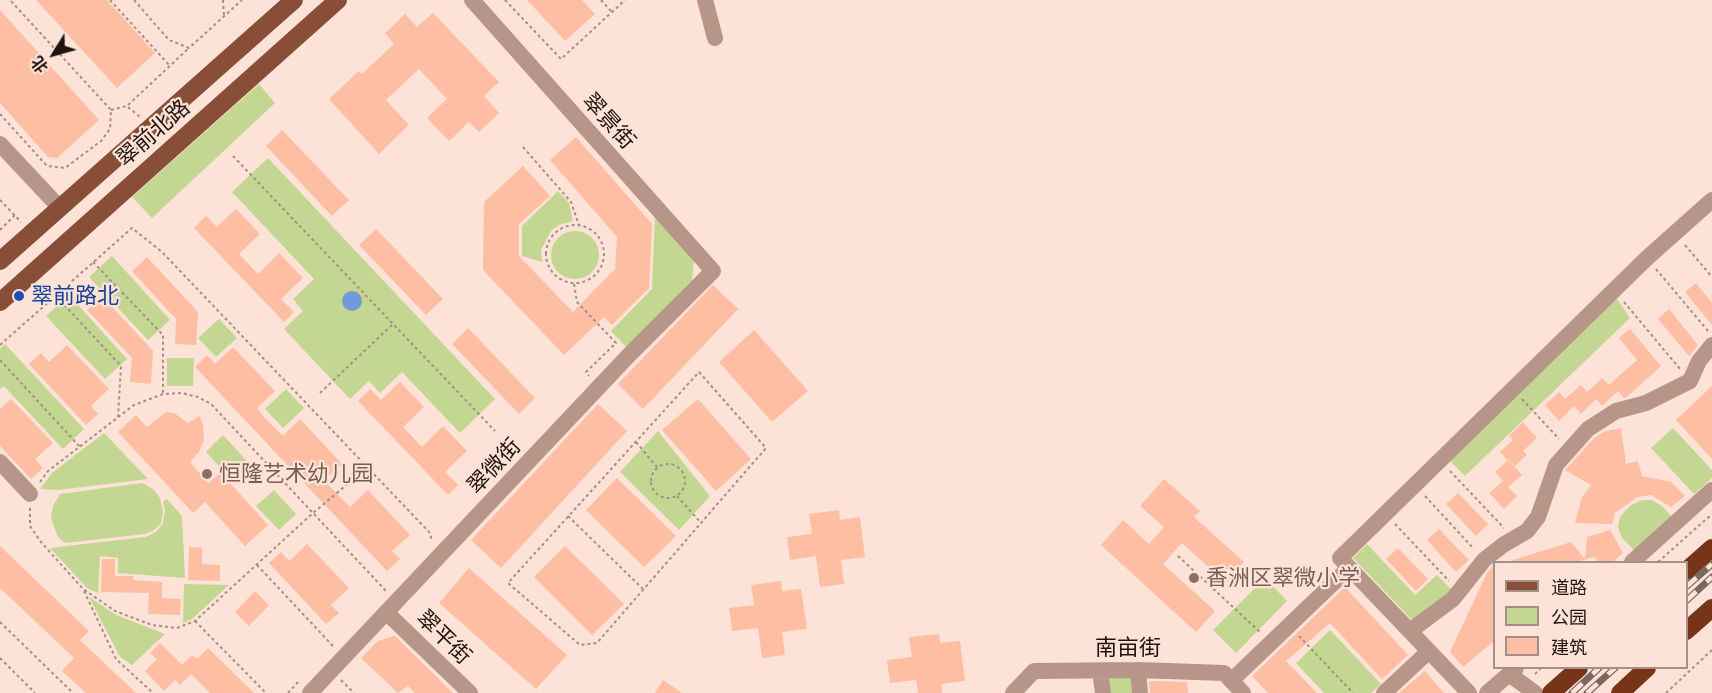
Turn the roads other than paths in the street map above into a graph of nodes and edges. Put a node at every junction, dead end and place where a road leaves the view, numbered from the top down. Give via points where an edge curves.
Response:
1 (294, 0) edge
2 (338, 0) edge
3 (472, 0) edge
4 (705, 0) edge
5 (715, 38) dead end
6 (0, 144) edge
7 (1712, 200) edge
8 (60, 208) junction
9 (0, 261) edge
10 (713, 271) joint
11 (0, 302) edge
12 (1712, 345) edge
13 (0, 462) edge
14 (1712, 490) edge
15 (30, 494) road end
16 (1712, 548) edge
17 (1633, 561) edge
18 (1349, 568) junction
19 (1688, 569) edge
20 (1712, 608) edge
21 (387, 614) junction
22 (1688, 629) edge
23 (1410, 631) junction
24 (1429, 651) junction
25 (1578, 669) edge
26 (1646, 669) edge
27 (1138, 670) junction
28 (1512, 670) edge
29 (1100, 671) junction
30 (1232, 680) junction
31 (310, 693) edge
32 (470, 693) edge
33 (1013, 693) edge
34 (1103, 693) edge
35 (1140, 693) edge
36 (1244, 693) edge
37 (1384, 693) edge
38 (1469, 693) edge
39 (1487, 693) edge
40 (1522, 693) edge
41 (1535, 693) edge
42 (1551, 693) edge
43 (1620, 693) edge

1 - 8 main road, 翠前北路
2 - 11 main road, 翠前北路
3 - 10 street, 翠景街
4 - 5 street
6 - 8 street
7 - 18 street via 1647,258 1340,558
8 - 9 main road, 翠前北路
10 - 21 street, 翠微街
12 - 23 street via 1690,381 1646,403 1616,411 1588,429 1556,465 1538,517 1527,531 1484,560 1460,591
13 - 15 street
14 - 17 street
16 - 19 highway
18 - 23 street
18 - 30 street
20 - 22 highway
21 - 31 street, 翠微街
21 - 32 street, 翠平街
23 - 24 street
24 - 37 street
24 - 38 street
25 - 42 highway
26 - 43 highway
27 - 29 street, 南亩街
27 - 30 street, 南亩街 via 1224,673
27 - 35 street
28 - 39 street
28 - 40 street
28 - 41 street
29 - 33 street, 南亩街 via 1034,671
29 - 34 street
30 - 36 street

